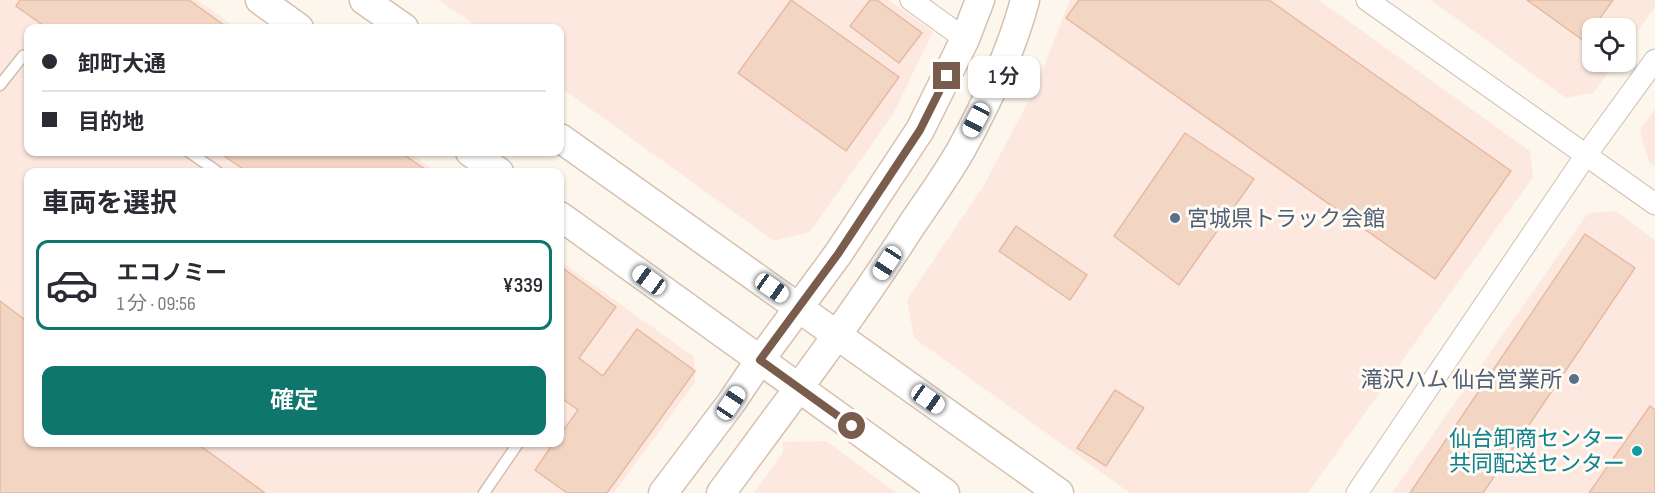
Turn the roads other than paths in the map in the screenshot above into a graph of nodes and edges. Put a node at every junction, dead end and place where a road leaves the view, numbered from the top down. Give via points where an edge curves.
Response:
1 (260, 0) edge
2 (364, 0) edge
3 (910, 0) edge
4 (980, 0) edge
5 (1025, 0) edge
6 (1367, 0) edge
7 (293, 24) edge
8 (398, 24) edge
9 (965, 39) junction
10 (24, 56) edge
11 (1655, 60) edge
12 (0, 85) edge
13 (564, 141) edge
14 (1587, 154) junction
15 (195, 156) edge
16 (476, 156) edge
17 (212, 168) edge
18 (493, 168) edge
19 (1655, 204) edge
20 (564, 219) edge
21 (799, 308) junction
22 (838, 335) junction
23 (760, 360) junction
24 (798, 388) junction
25 (516, 447) edge
26 (484, 493) edge
27 (663, 493) edge
28 (721, 493) edge
29 (945, 493) edge
30 (1059, 493) edge
31 (1357, 493) edge

1 - 7 street
2 - 8 street
3 - 9 street
4 - 9 street
5 - 22 street via 993,88 960,152
6 - 14 street
9 - 21 street via 920,130
10 - 12 lane
11 - 14 street
13 - 21 street
14 - 19 street
14 - 31 street
15 - 17 lane
16 - 18 street
20 - 23 street
21 - 22 street
21 - 23 street
22 - 24 street
22 - 30 street
23 - 24 street
23 - 27 street
24 - 28 street
24 - 29 street
25 - 26 lane

